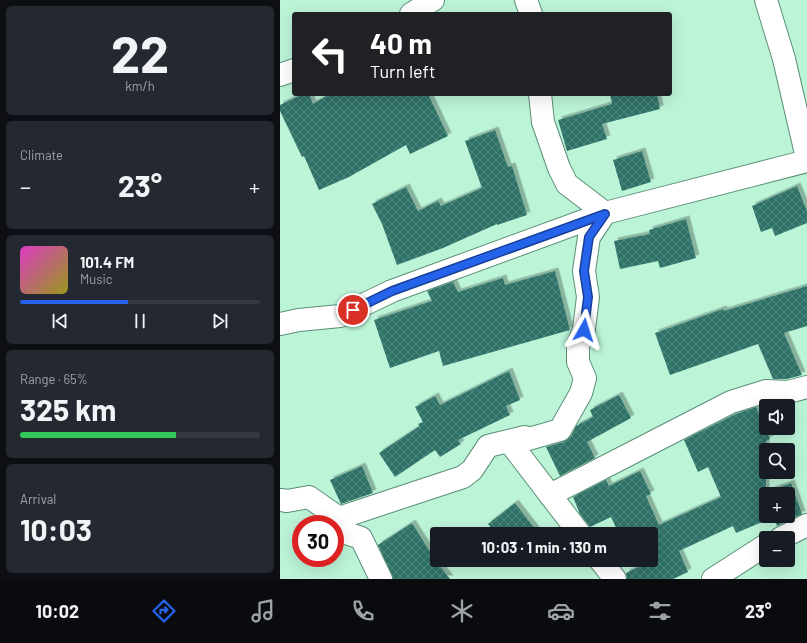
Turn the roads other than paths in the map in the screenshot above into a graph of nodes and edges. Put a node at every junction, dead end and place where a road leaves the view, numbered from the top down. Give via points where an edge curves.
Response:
1 (434, 0) edge
2 (526, 0) edge
3 (766, 0) edge
4 (414, 12) edge
5 (530, 12) edge
6 (292, 71) edge
7 (280, 75) edge
8 (540, 96) edge
9 (807, 160) edge
10 (605, 214) junction
11 (280, 324) edge
12 (807, 387) edge
13 (560, 430) junction
14 (550, 495) junction
15 (280, 500) edge
16 (334, 515) edge
17 (344, 516) edge
18 (807, 525) edge
19 (344, 527) edge
20 (575, 527) edge
21 (795, 531) edge
22 (759, 549) edge
23 (606, 567) edge
24 (381, 579) edge
25 (615, 579) edge
26 (713, 579) edge

1 - 4 street
2 - 5 street
3 - 9 street via 784,59
6 - 7 street
8 - 10 street via 543,122 567,184
9 - 10 street
10 - 11 street via 392,291 340,316
10 - 13 street via 589,237 584,271 588,297 584,330 578,346 578,362 585,378 581,393
12 - 14 street via 788,392 766,391 731,402
13 - 14 street via 511,444
13 - 17 street via 488,446 472,470 463,477
14 - 20 street
15 - 16 street via 309,498
18 - 21 street
19 - 24 street via 348,534 361,538
22 - 26 street
23 - 25 street

